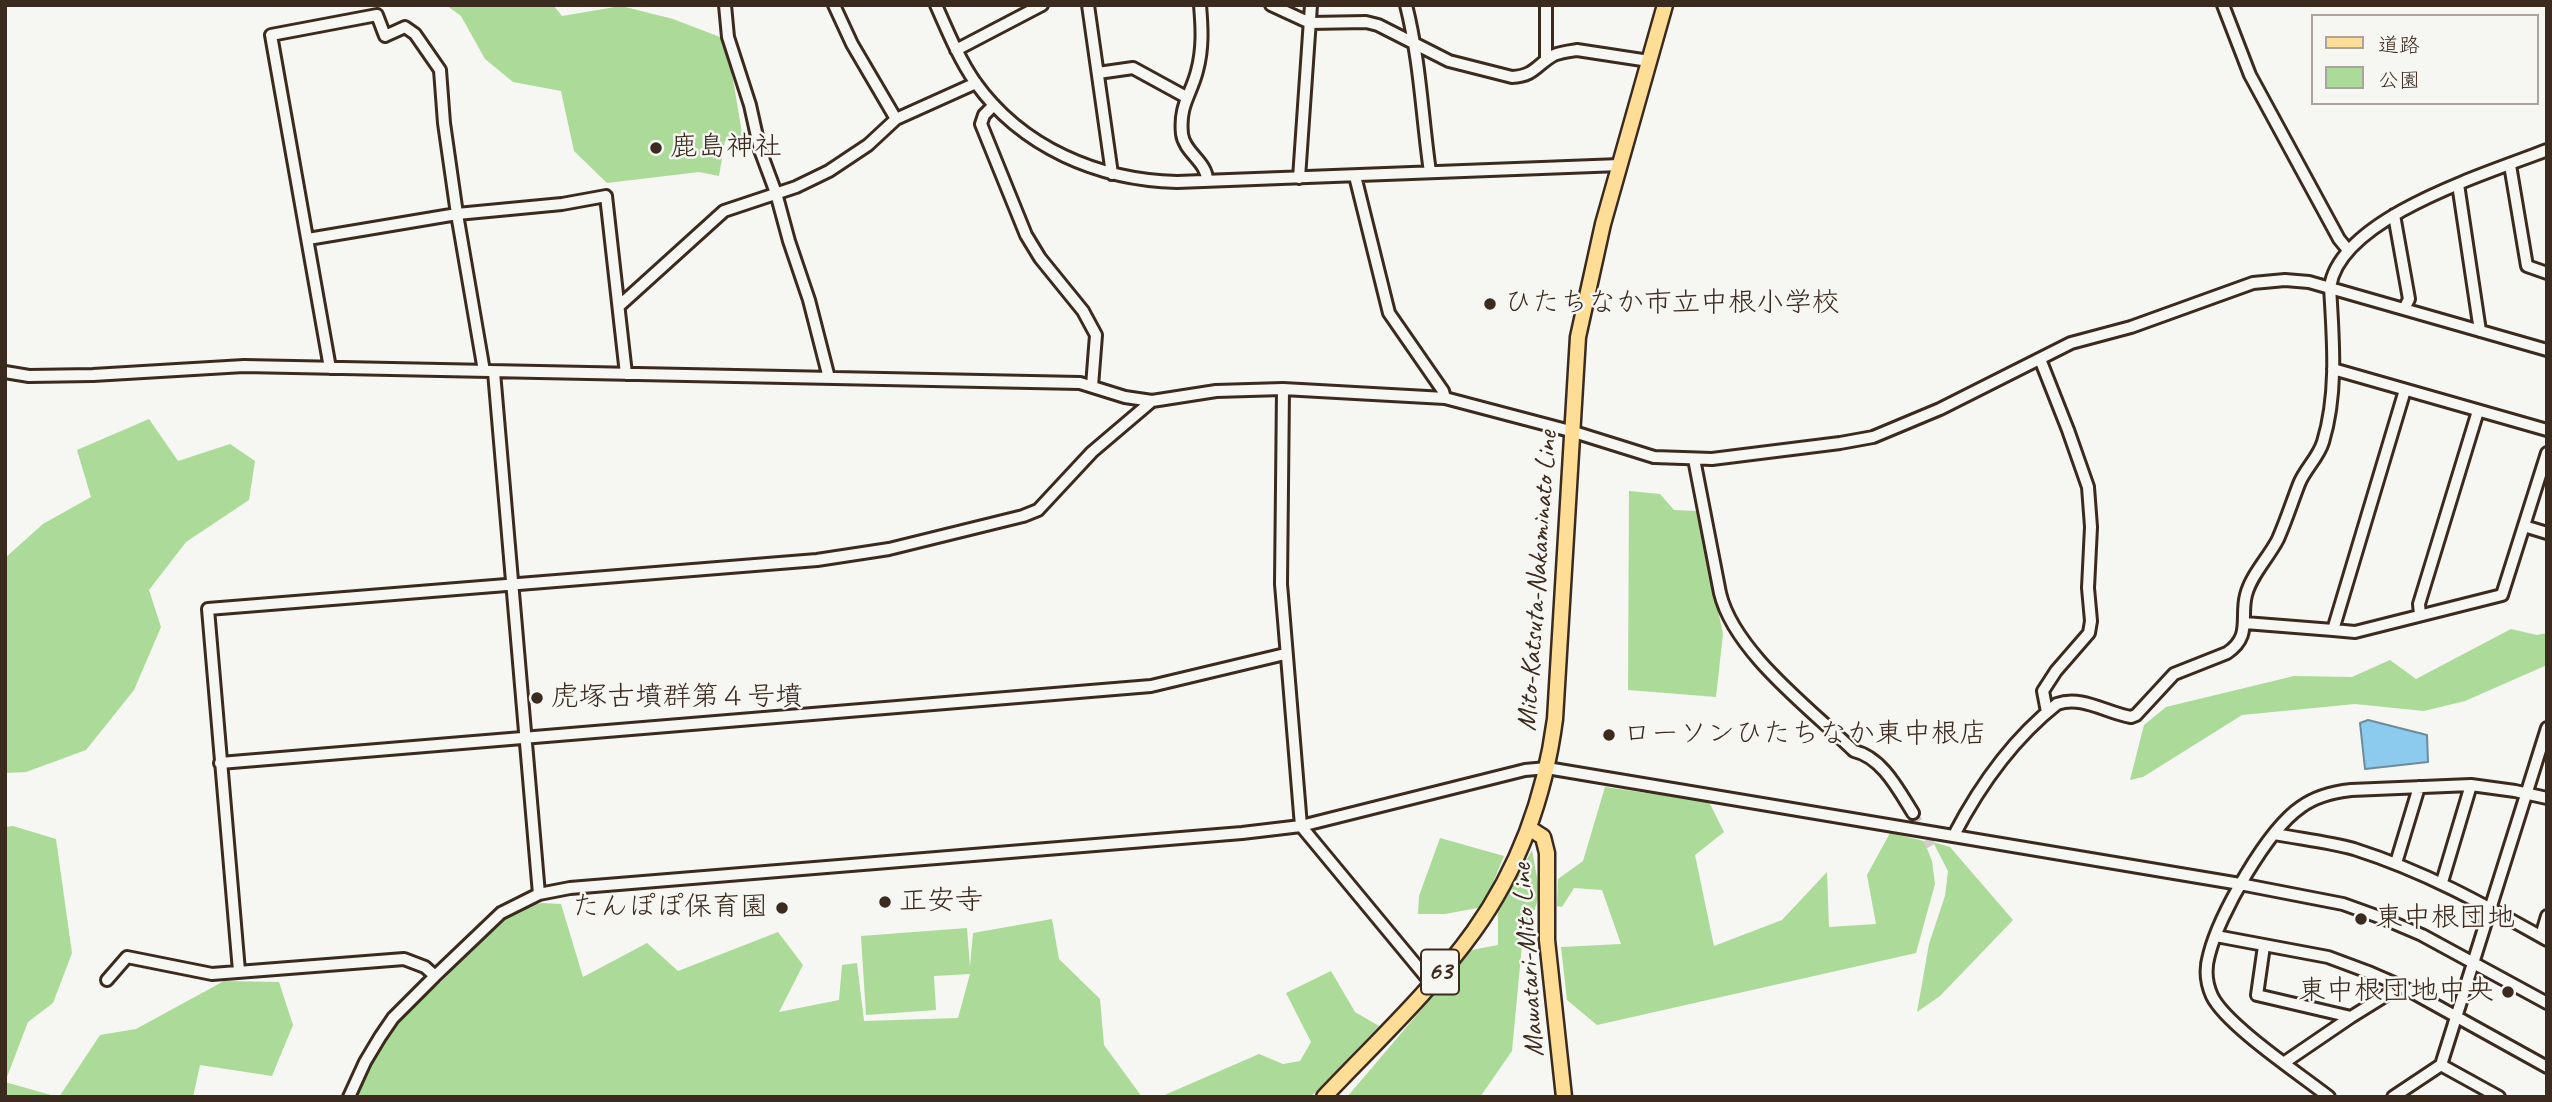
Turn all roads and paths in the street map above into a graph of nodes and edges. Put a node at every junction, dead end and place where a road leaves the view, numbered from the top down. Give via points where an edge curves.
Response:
1 (725, 5) edge
2 (834, 5) edge
3 (936, 5) edge
4 (1042, 5) edge
5 (1088, 5) edge
6 (1200, 5) edge
7 (1271, 5) edge
8 (1311, 5) edge
9 (1406, 5) edge
10 (1546, 5) edge
11 (1665, 5) edge
12 (2223, 5) edge
13 (1310, 23) junction
14 (1417, 46) junction
15 (956, 50) junction
16 (1546, 60) junction
17 (1649, 61) junction
18 (1098, 73) junction
19 (976, 83) junction
20 (1186, 97) junction
21 (994, 105) junction
22 (896, 119) junction
23 (2547, 150) edge
24 (2510, 164) junction
25 (1620, 165) junction
26 (1430, 172) junction
27 (1112, 174) junction
28 (1355, 176) junction
29 (1299, 178) junction
30 (1207, 180) junction
31 (2458, 184) junction
32 (776, 194) junction
33 (457, 214) junction
34 (2393, 215) junction
35 (308, 239) junction
36 (2348, 250) junction
37 (2547, 272) edge
38 (2330, 287) junction
39 (619, 306) junction
40 (2404, 309) junction
41 (2480, 331) junction
42 (2547, 350) edge
43 (2040, 359) junction
44 (330, 368) junction
45 (2333, 369) junction
46 (5, 372) edge
47 (489, 372) junction
48 (626, 374) junction
49 (829, 378) junction
50 (1092, 386) junction
51 (1283, 389) junction
52 (2405, 390) junction
53 (1445, 398) junction
54 (1152, 401) junction
55 (2478, 411) junction
56 (2547, 430) edge
57 (1574, 432) junction
58 (2547, 453) edge
59 (1695, 459) junction
60 (2524, 526) junction
61 (2547, 533) edge
62 (513, 585) junction
63 (2420, 615) junction
64 (2245, 623) junction
65 (2333, 630) junction
66 (1285, 654) junction
67 (2047, 712) junction
68 (2547, 729) edge
69 (525, 738) junction
70 (220, 763) junction
71 (1547, 768) junction
72 (2471, 785) junction
73 (2419, 788) junction
74 (2526, 794) junction
75 (2547, 798) edge
76 (1913, 813) tunnel mouth
77 (1301, 827) junction
78 (1529, 828) junction
79 (2275, 834) junction
80 (1954, 835) junction
81 (2396, 863) junction
82 (2442, 882) junction
83 (2240, 884) junction
84 (539, 894) junction
85 (2492, 909) junction
86 (2547, 916) edge
87 (2216, 936) junction
88 (2544, 938) edge
89 (2264, 946) junction
90 (2474, 962) junction
91 (239, 971) junction
92 (435, 976) junction
93 (107, 980) dead end
94 (1431, 983) junction
95 (2401, 986) junction
96 (2547, 1003) edge
97 (2351, 1017) junction
98 (2457, 1018) junction
99 (2286, 1062) junction
100 (2441, 1065) junction
101 (2547, 1067) edge
102 (349, 1097) edge
103 (1324, 1097) edge
104 (1564, 1097) edge
105 (2329, 1097) edge
106 (2393, 1097) edge
107 (2498, 1097) edge

1 - 32 street via 728,37
2 - 22 street
3 - 15 street
4 - 15 street
5 - 18 street
6 - 20 street via 1198,69
7 - 13 street
8 - 13 street
9 - 14 street
10 - 16 street
11 - 17 main road, Mito-Katsuta-Nakaminato Line / 63
12 - 36 street via 2250,75
13 - 14 street via 1366,22
13 - 29 street
14 - 16 street via 1471,68 1512,77 1535,71
14 - 26 street
15 - 19 street
16 - 17 street via 1577,50
17 - 25 main road, Mito-Katsuta-Nakaminato Line / 63
18 - 20 street via 1133,68
18 - 27 street
19 - 21 street
19 - 22 street
20 - 30 street via 1182,136 1207,171
21 - 27 street via 1049,149
21 - 50 street via 982,124 1026,235 1096,335
22 - 32 street via 829,171
23 - 24 street
24 - 31 street
24 - 37 street via 2527,266
25 - 26 street
25 - 57 main road, Mito-Katsuta-Nakaminato Line / 63 via 1578,337
26 - 28 street
27 - 30 street via 1153,181
28 - 29 street
28 - 53 street via 1389,313
29 - 30 street
31 - 34 street
31 - 41 street
32 - 39 street via 724,211
32 - 49 street
33 - 35 street
33 - 35 street via 440,70 415,34 405,27 386,36 377,15 271,35
33 - 39 street via 606,196
33 - 47 street
34 - 36 street
34 - 40 street via 2409,299
35 - 44 street
36 - 38 street via 2337,263
38 - 40 street
38 - 43 street via 2297,281 2253,283 2071,344
38 - 45 street
39 - 48 street
40 - 41 street
41 - 42 street
43 - 59 street via 1873,437
43 - 67 street via 2088,486 2091,527 2089,633 2043,691
44 - 46 street via 244,366 29,376
44 - 47 street
45 - 52 street
45 - 64 street via 2323,443 2246,595
47 - 48 street
47 - 62 street
48 - 49 street
49 - 50 street
50 - 54 street
51 - 53 street
51 - 54 street via 1216,391
51 - 66 street via 1280,584
52 - 55 street
52 - 65 street
53 - 57 street
54 - 62 street via 1092,452 1038,510 1023,516 817,560
55 - 56 street
55 - 63 street via 2419,604
57 - 59 street via 1654,457
57 - 71 main road, Mito-Katsuta-Nakaminato Line / 63 via 1558,677
58 - 60 street
59 - 76 street via 1720,593 1730,621 1777,679 1892,780
60 - 61 street
60 - 63 street via 2502,595
62 - 69 street
62 - 70 street via 208,610
63 - 65 street via 2355,632
64 - 65 street
64 - 67 street via 2234,648 2174,674 2136,715 2122,716 2071,701
66 - 69 street via 1151,686
66 - 77 street
67 - 80 street via 1986,781
68 - 74 street
69 - 70 street
69 - 84 street
70 - 91 street
71 - 77 street
71 - 78 main road, Mito-Katsuta-Nakaminato Line / 63
71 - 80 street
72 - 73 street
72 - 74 street
72 - 82 street
73 - 79 street via 2332,793 2302,806
73 - 81 street
74 - 75 street
74 - 85 street
77 - 84 street
77 - 94 street
78 - 94 main road, Mito-Katsuta-Nakaminato Line / 63 via 1479,923
78 - 104 main road, Mawatari-Mito Line via 1543,836 1547,853 1546,940
79 - 81 street via 2350,848
79 - 83 street
80 - 83 street
81 - 82 street
82 - 85 street
83 - 87 street
83 - 90 street via 2354,908 2422,934
84 - 92 street via 501,913
85 - 88 street
85 - 90 street
86 - 88 street
87 - 89 street
87 - 99 street via 2207,968 2213,997 2235,1023
89 - 95 street via 2328,957
89 - 97 street via 2257,995
90 - 96 street
90 - 98 street
91 - 92 street via 404,959
91 - 93 street via 212,974 127,957
92 - 102 street via 393,1018
94 - 103 main road, Mito-Katsuta-Nakaminato Line / 63
95 - 97 street
95 - 98 street
97 - 99 street
98 - 100 street
98 - 101 street
99 - 105 street
100 - 106 street
100 - 107 street

